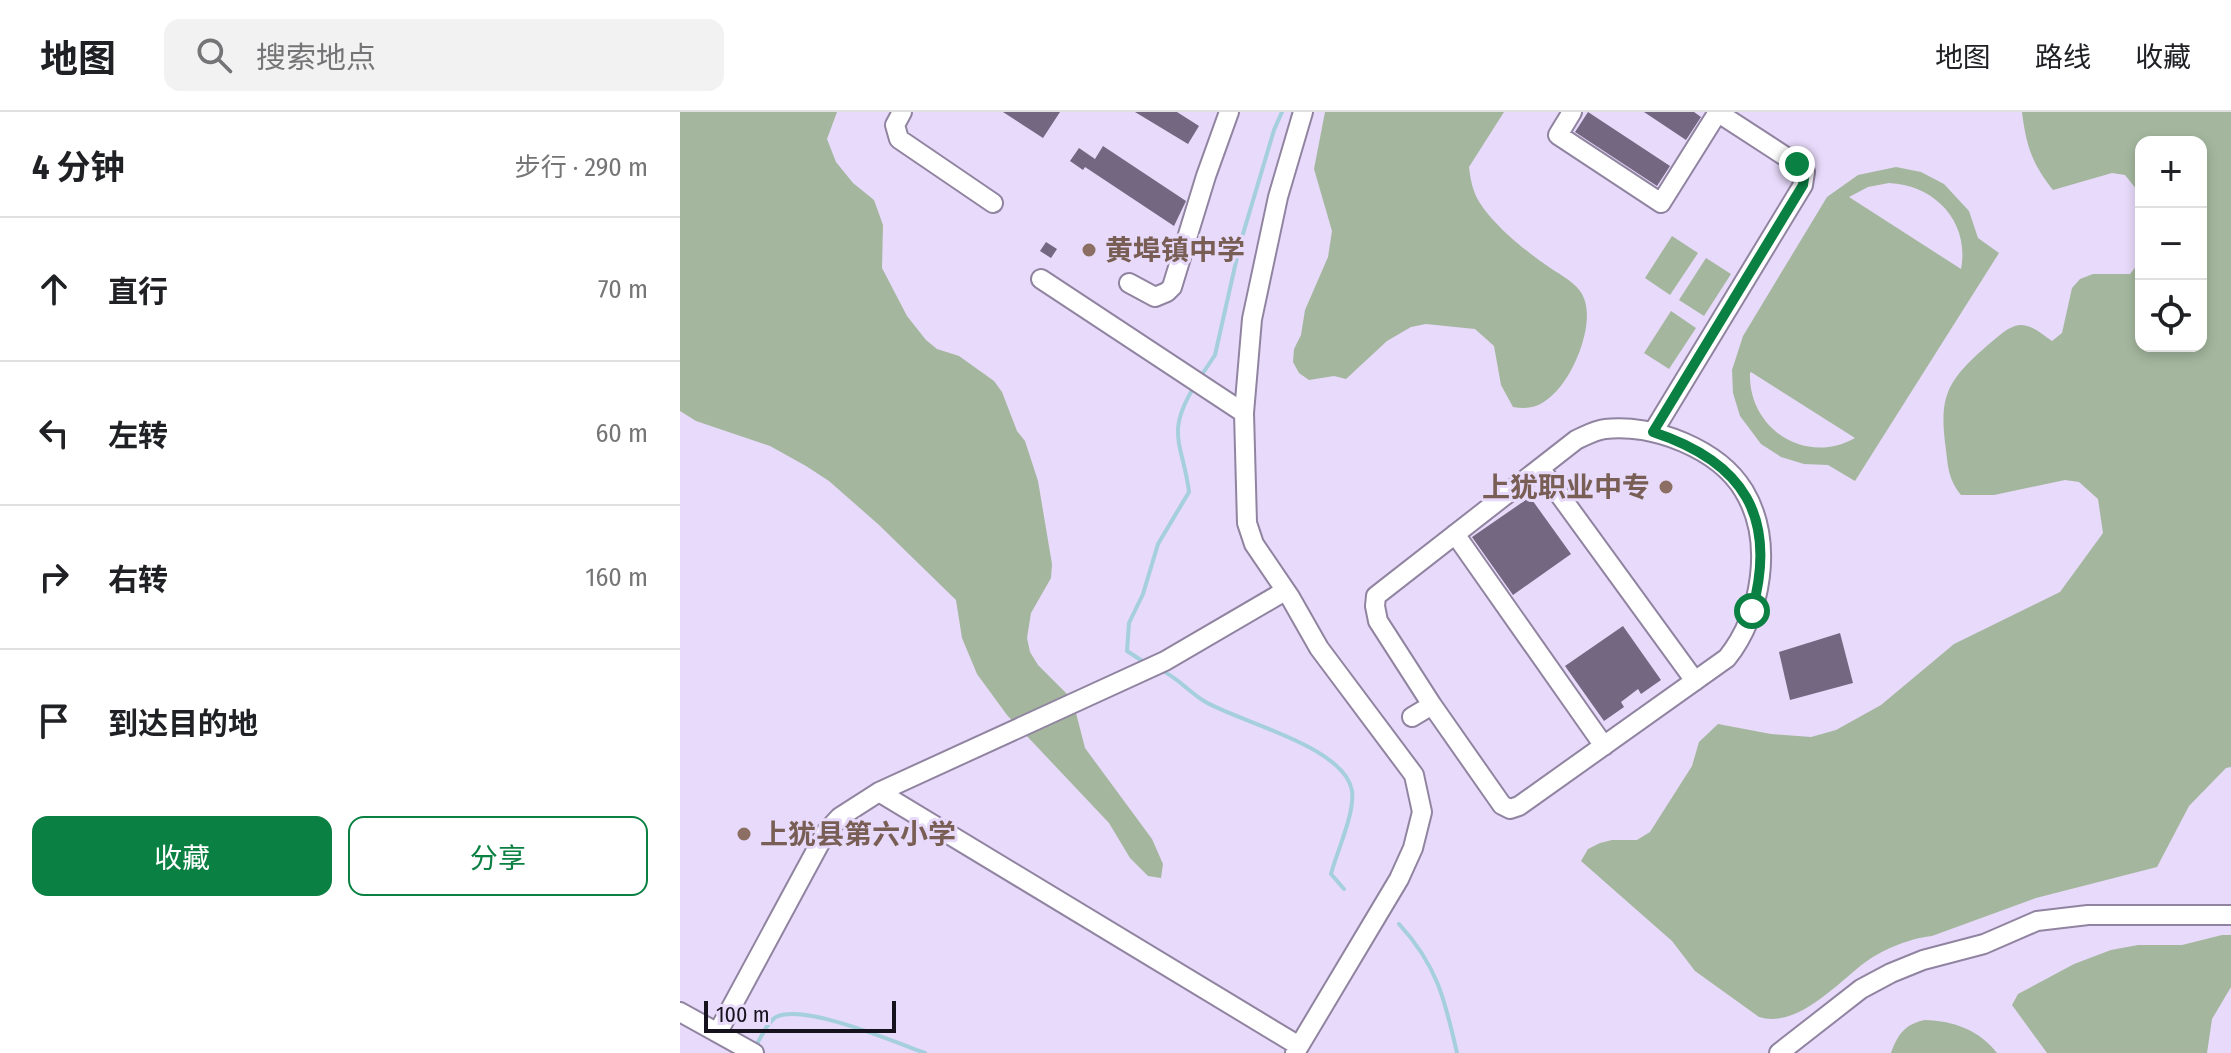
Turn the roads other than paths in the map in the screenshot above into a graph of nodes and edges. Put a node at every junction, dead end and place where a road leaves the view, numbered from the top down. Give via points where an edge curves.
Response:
1 (902, 112) edge
2 (1229, 112) edge
3 (1303, 112) edge
4 (1572, 112) edge
5 (1718, 112) edge
6 (993, 203) dead end
7 (1041, 279) dead end
8 (1129, 283) dead end
9 (1244, 413) junction
10 (1653, 432) junction
11 (1540, 468) junction
12 (1455, 534) junction
13 (1285, 591) junction
14 (1695, 681) junction
15 (1432, 705) junction
16 (1412, 717) dead end
17 (1604, 746) junction
18 (879, 792) junction
19 (2231, 915) edge
20 (680, 1012) edge
21 (718, 1032) junction
22 (750, 1050) edge
23 (1297, 1050) edge
24 (1779, 1053) edge

1 - 6 street via 895,125 899,139
2 - 8 street via 1172,287 1155,297
3 - 9 street via 1259,277
4 - 5 street via 1558,135 1661,203
5 - 10 street via 1797,164 1805,172 1803,185
7 - 9 street
9 - 13 street via 1247,523 1254,544
10 - 11 street via 1602,429 1576,440
10 - 14 street via 1684,442 1716,462 1744,490 1760,537 1759,585 1752,611 1727,658
11 - 12 street
11 - 14 street
12 - 15 street via 1376,596 1378,621
12 - 17 street
13 - 18 street via 1165,661
13 - 23 street via 1319,648 1414,775 1422,812 1399,879
14 - 17 street
15 - 16 street
15 - 17 street via 1510,809
18 - 21 street via 826,832
18 - 23 street
19 - 24 street via 2088,915 2037,921 1891,973 1861,989
20 - 21 street
21 - 22 street

